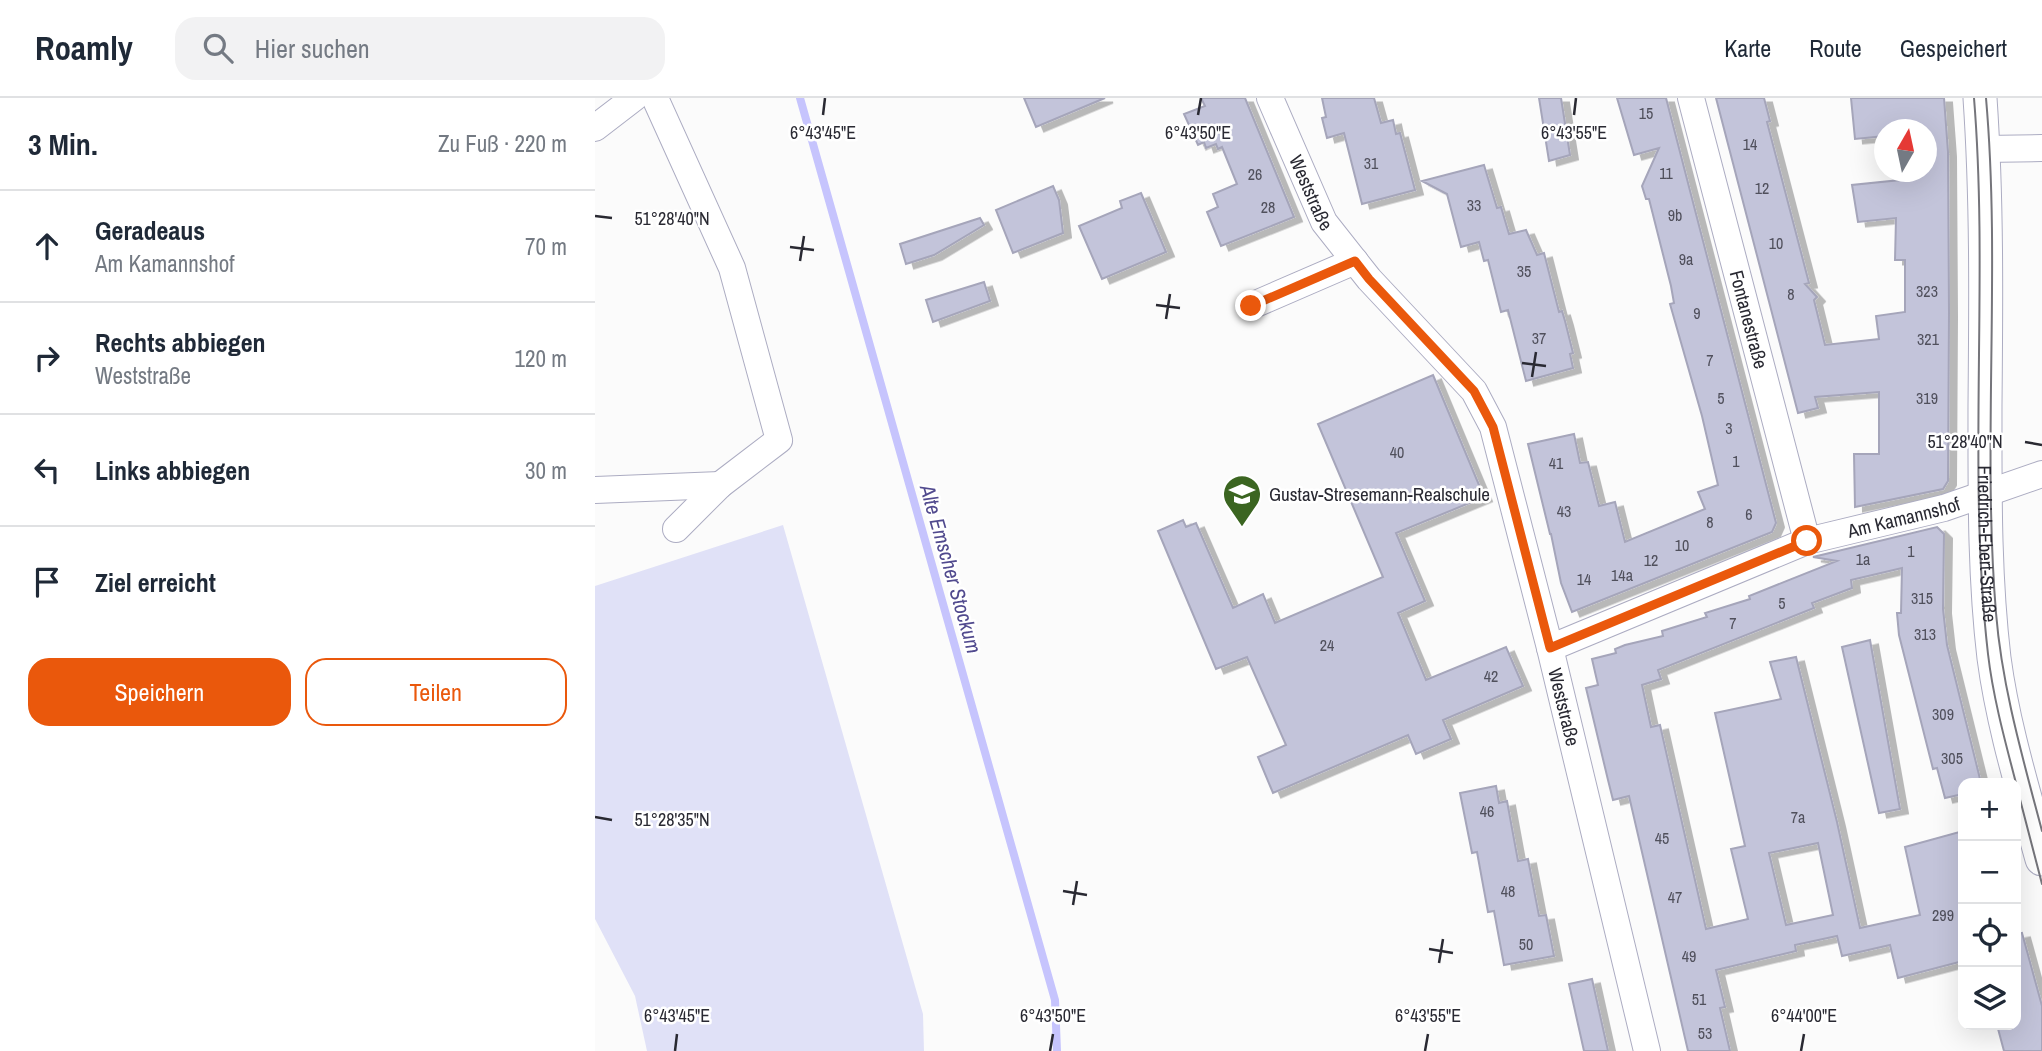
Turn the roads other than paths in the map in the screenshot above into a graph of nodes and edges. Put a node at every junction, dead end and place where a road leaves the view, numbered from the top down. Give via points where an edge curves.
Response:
1 (634, 98) edge
2 (655, 98) edge
3 (1270, 98) edge
4 (1691, 98) edge
5 (1980, 98) edge
6 (595, 128) edge
7 (2042, 148) edge
8 (1984, 149) junction
9 (1355, 261) junction
10 (1251, 306) dead end
11 (2042, 474) edge
12 (720, 485) junction
13 (595, 490) edge
14 (1985, 493) junction
15 (676, 529) dead end
16 (1807, 541) junction
17 (1550, 648) junction
18 (2042, 859) edge
19 (1647, 1051) edge

1 - 6 street
2 - 12 street via 731,268 779,440
3 - 9 street, Weststraße via 1324,222
4 - 16 street, Fontanestraße
5 - 8 main road, Friedrich-Ebert-Straße
7 - 8 street
8 - 14 main road, Friedrich-Ebert-Straße
9 - 10 street
9 - 17 street, Weststraße via 1474,391 1493,427
11 - 14 street, Am Kamannshof
12 - 13 street
12 - 15 street
14 - 16 street, Am Kamannshof via 1944,509
14 - 18 main road, Friedrich-Ebert-Straße via 1995,661
16 - 17 street, Am Kamannshof
17 - 19 street, Weststraße

